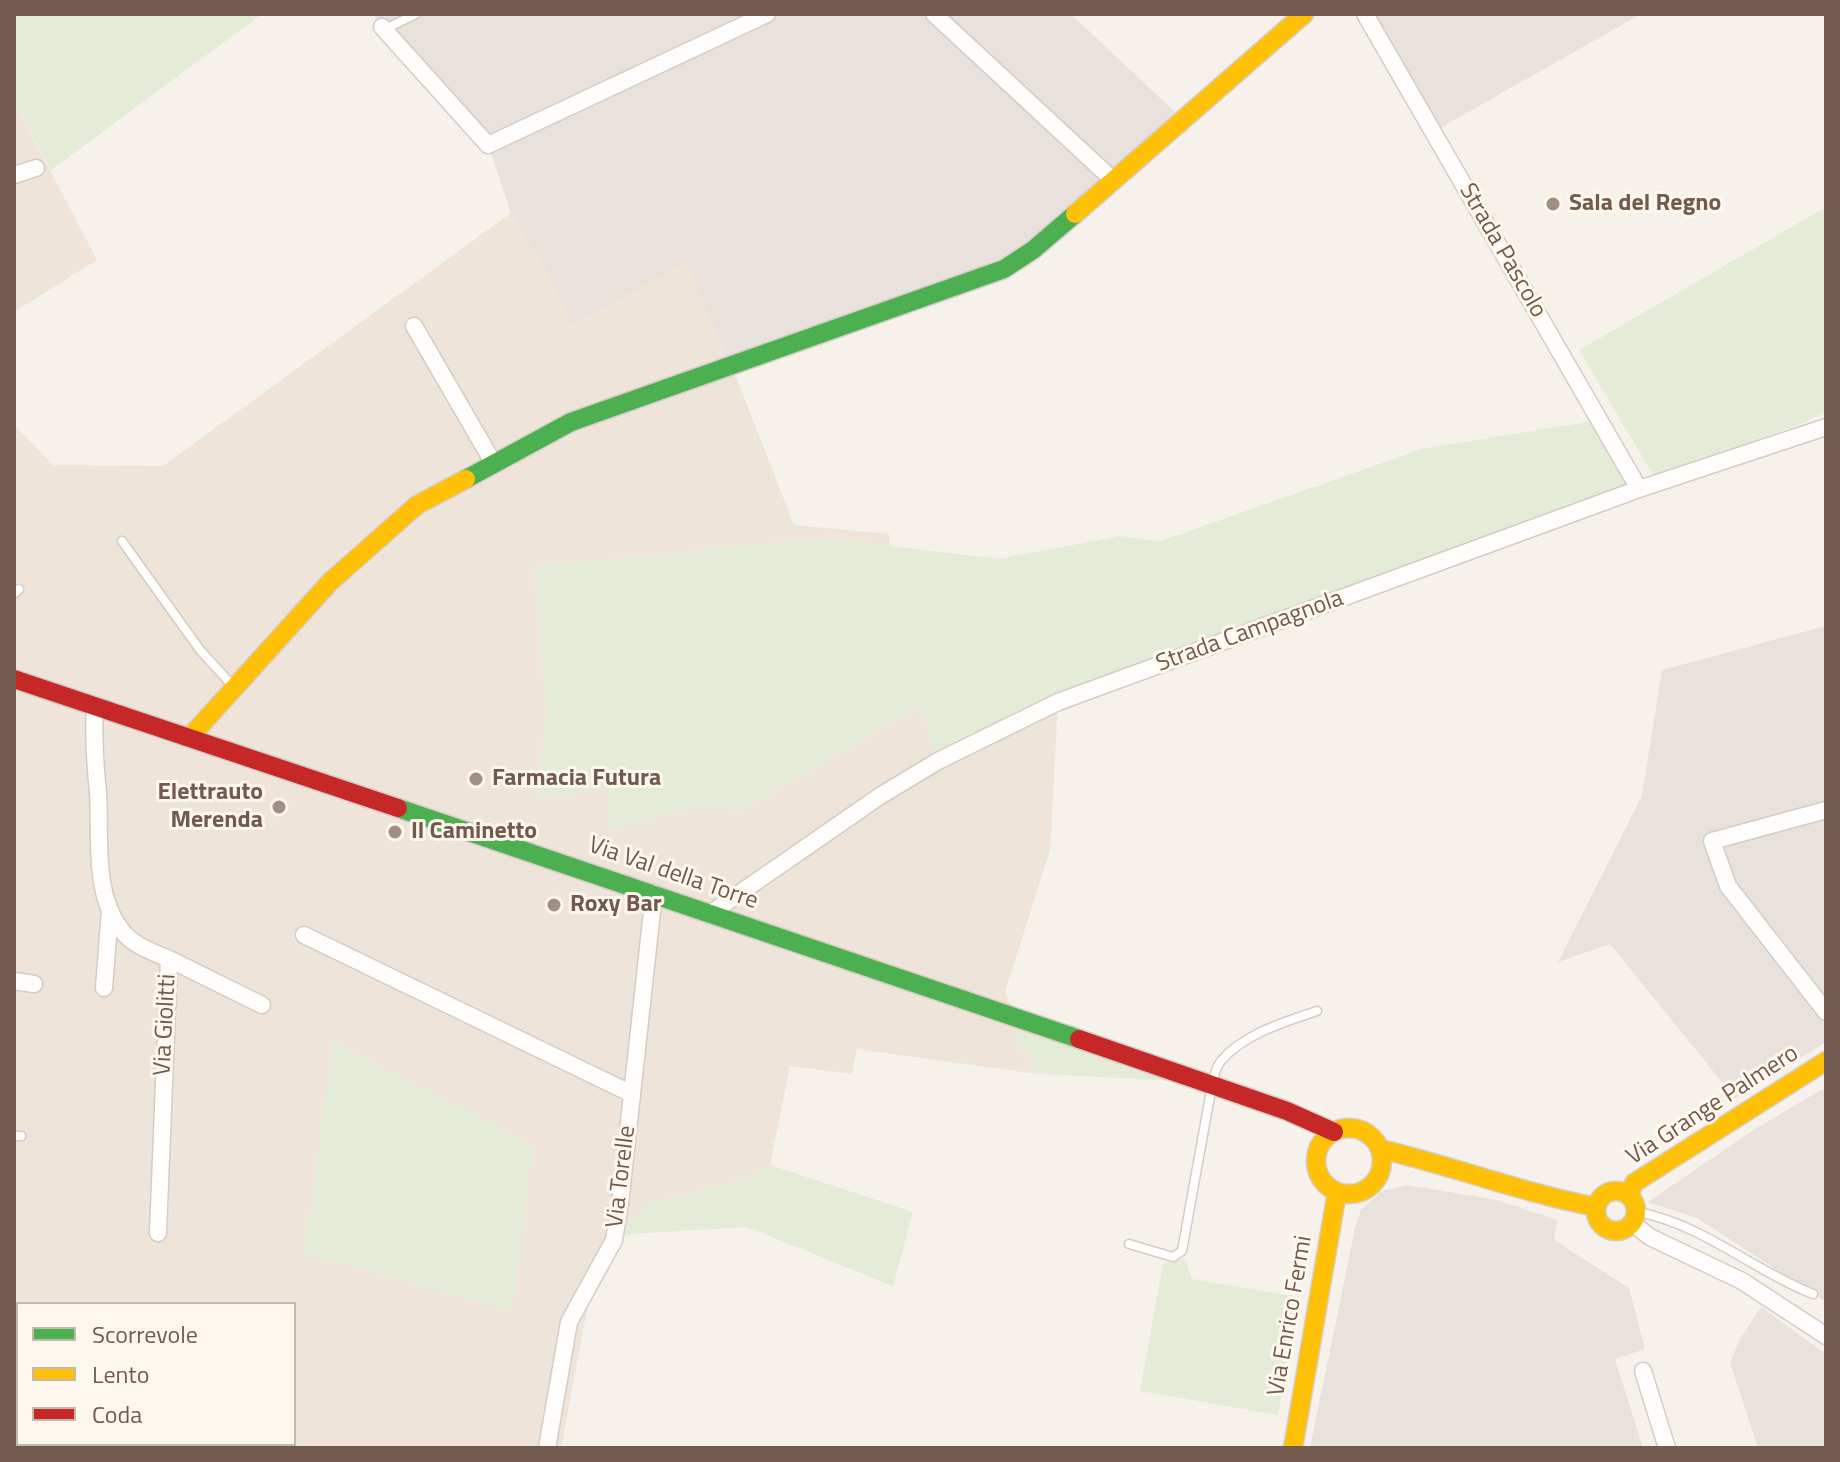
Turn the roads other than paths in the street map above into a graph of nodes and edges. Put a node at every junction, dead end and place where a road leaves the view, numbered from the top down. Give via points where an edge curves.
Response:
1 (416, 14) edge
2 (767, 14) edge
3 (934, 14) edge
4 (1304, 14) edge
5 (1365, 14) edge
6 (383, 28) joint
7 (36, 168) dead end
8 (14, 175) edge
9 (1113, 180) junction
10 (414, 326) dead end
11 (1826, 427) edge
12 (494, 464) junction
13 (1639, 489) junction
14 (122, 541) dead end
15 (14, 679) edge
16 (235, 687) junction
17 (95, 706) junction
18 (190, 737) junction
19 (1826, 810) edge
20 (654, 893) junction
21 (110, 907) junction
22 (711, 913) junction
23 (304, 935) dead end
24 (169, 959) junction
25 (14, 981) edge
26 (34, 984) dead end
27 (104, 988) dead end
28 (262, 1005) dead end
29 (1317, 1011) dead end
30 (1826, 1012) edge
31 (1826, 1061) edge
32 (1212, 1085) junction
33 (632, 1094) junction
34 (1313, 1124) junction
35 (1334, 1132) junction
36 (1380, 1149) junction
37 (1317, 1151) junction
38 (1417, 1158) junction
39 (1379, 1176) junction
40 (1337, 1192) junction
41 (1596, 1207) junction
42 (1633, 1210) junction
43 (158, 1233) dead end
44 (1129, 1244) dead end
45 (1813, 1294) dead end
46 (1826, 1336) edge
47 (1643, 1371) dead end
48 (547, 1448) edge
49 (1293, 1448) edge
50 (1667, 1448) edge

1 - 6 lane
2 - 6 street via 488,145
3 - 9 street
4 - 9 street
5 - 13 street, Strada Pascolo
7 - 8 street
9 - 12 street via 1004,269 619,403
10 - 12 street
11 - 13 street, Strada Campagnola
12 - 16 street via 417,505 330,582
13 - 22 street, Strada Campagnola via 1058,702 880,796
14 - 16 lane via 200,650
15 - 17 street, Via Val della Torre
16 - 18 street
17 - 18 street, Via Val della Torre
17 - 21 street, Via Giolitti via 92,744 100,862
18 - 20 street, Via Val della Torre
19 - 30 street via 1712,841 1728,886
20 - 22 street, Via Val della Torre
20 - 33 street, Via Torelle
21 - 24 street, Via Giolitti via 122,932
21 - 27 street
22 - 32 street, Via Val della Torre
23 - 33 street
24 - 28 street
24 - 43 street, Via Giolitti
25 - 26 street
29 - 32 lane via 1274,1026 1233,1049 1218,1064
31 - 42 street, Via Grange Palmero via 1634,1183
32 - 34 street, Via Val della Torre
32 - 44 lane via 1182,1251 1173,1257
33 - 48 street, Via Torelle via 614,1240 569,1322
34 - 35 street, Via Val della Torre
34 - 37 street
35 - 36 street via 1366,1133
35 - 37 street
36 - 38 street
36 - 39 street
37 - 40 street via 1317,1171
38 - 39 street
38 - 41 street via 1544,1197
39 - 40 street via 1356,1194
40 - 49 street, Via Enrico Fermi
41 - 42 street via 1609,1191 1623,1191
41 - 42 street via 1598,1221 1609,1230 1622,1230
42 - 45 lane via 1681,1227
42 - 46 street via 1650,1237 1742,1281
47 - 50 street

